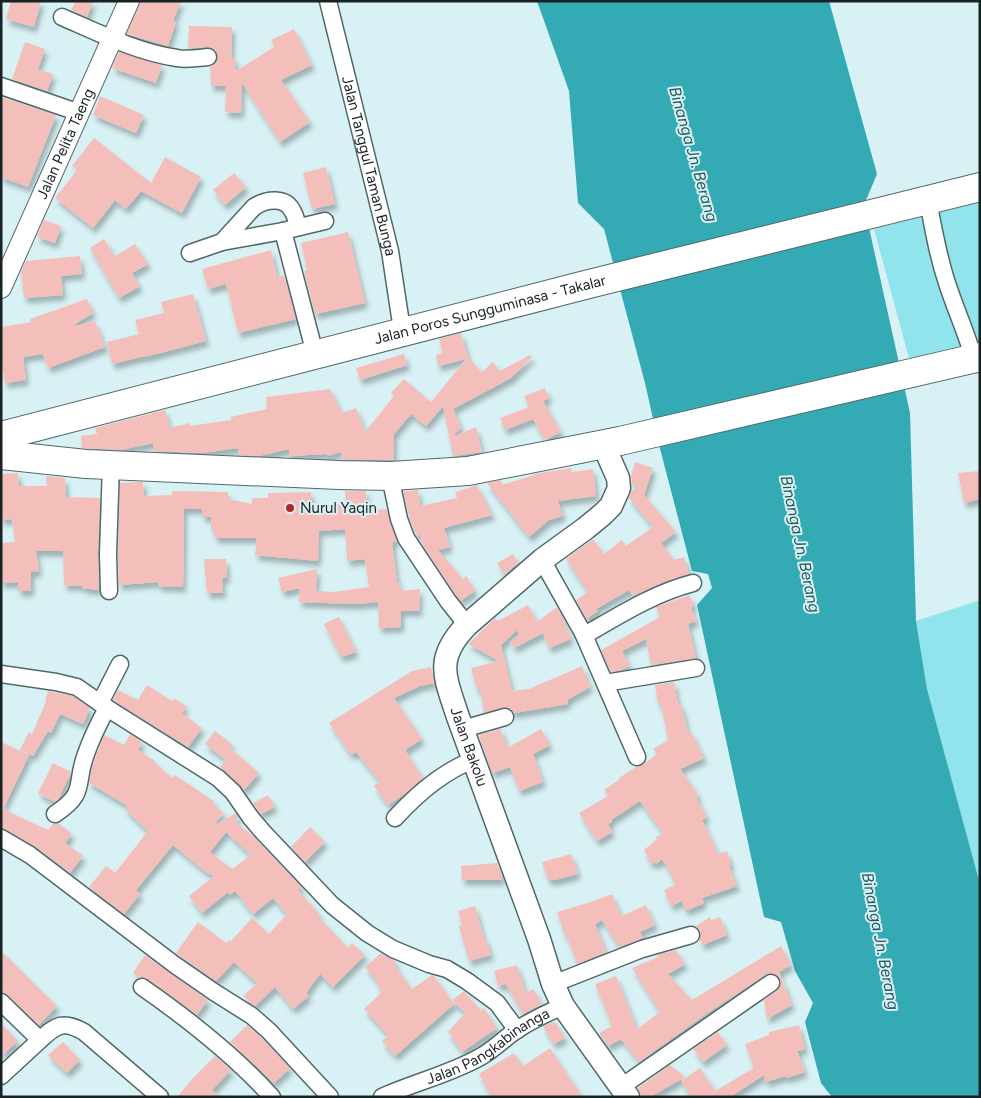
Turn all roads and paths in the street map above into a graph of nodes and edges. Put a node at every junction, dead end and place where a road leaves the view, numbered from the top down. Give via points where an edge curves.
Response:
1 (129, 1) edge
2 (328, 1) edge
3 (62, 17) dead end
4 (112, 39) junction
5 (208, 57) dead end
6 (1, 86) edge
7 (80, 113) junction
8 (980, 187) edge
9 (928, 200) junction
10 (325, 221) dead end
11 (290, 229) junction
12 (222, 242) junction
13 (190, 253) dead end
14 (1, 288) edge
15 (405, 332) junction
16 (316, 354) junction
17 (977, 358) edge
18 (48, 424) junction
19 (1, 436) edge
20 (612, 443) junction
21 (1, 455) edge
22 (53, 462) junction
23 (111, 465) junction
24 (390, 476) junction
25 (542, 560) junction
26 (693, 583) dead end
27 (109, 591) dead end
28 (464, 620) junction
29 (583, 633) junction
30 (120, 664) dead end
31 (696, 668) dead end
32 (1, 674) edge
33 (605, 683) junction
34 (103, 706) junction
35 (505, 717) dead end
36 (463, 729) junction
37 (637, 757) dead end
38 (467, 763) junction
39 (55, 814) dead end
40 (395, 818) dead end
41 (1, 838) edge
42 (691, 935) dead end
43 (771, 983) dead end
44 (553, 984) junction
45 (142, 986) dead end
46 (1, 1002) edge
47 (554, 1010) junction
48 (517, 1030) junction
49 (40, 1040) junction
50 (1, 1076) edge
51 (624, 1092) edge
52 (160, 1097) edge
53 (272, 1097) edge
54 (330, 1097) edge
55 (382, 1097) edge

1 - 4 street, Jalan Pelita Taeng
2 - 15 street, Jalan Tanggul Taman Bunga via 390,251
3 - 4 street
4 - 5 street via 178,59
4 - 7 street, Jalan Pelita Taeng
6 - 7 street
7 - 14 street, Jalan Pelita Taeng
8 - 9 highway, Jalan Poros Sungguminasa - Takalar
9 - 15 highway, Jalan Poros Sungguminasa - Takalar
9 - 17 street via 942,266
10 - 11 street
11 - 12 street
11 - 12 street via 293,210 272,200 260,202
11 - 16 street
12 - 13 street
15 - 16 highway, Jalan Poros Sungguminasa - Takalar
16 - 18 highway, Jalan Poros Sungguminasa - Takalar
17 - 20 highway
18 - 19 highway, Jalan Poros Sungguminasa - Takalar
18 - 22 highway
20 - 24 highway via 468,471
20 - 25 main road, Jalan Bakolu via 619,488 616,496 603,514
21 - 22 highway
22 - 23 highway
23 - 24 highway
23 - 27 street
24 - 28 street via 406,538
25 - 28 main road, Jalan Bakolu
25 - 29 street
26 - 29 street via 652,598
28 - 36 main road, Jalan Bakolu via 444,665
29 - 33 street
30 - 34 street
31 - 33 street
32 - 34 street via 69,685
33 - 37 street
34 - 39 street via 86,754 78,791 69,804
34 - 48 street via 218,778 233,792 263,832 332,905 367,933 393,949 447,969 467,981 497,1003
35 - 36 street
36 - 38 main road, Jalan Bakolu
38 - 40 street via 426,788
38 - 44 main road, Jalan Bakolu via 539,939
41 - 54 street via 30,855 175,965 252,1016
42 - 44 street via 642,949
43 - 51 street
44 - 47 main road, Jalan Bakolu
45 - 53 street via 239,1064
46 - 49 street
47 - 48 street, Jalan Pangkabinanga
47 - 51 main road, Jalan Bakolu
48 - 55 street, Jalan Pangkabinanga via 482,1056
49 - 50 street
49 - 52 street via 60,1025 73,1026

